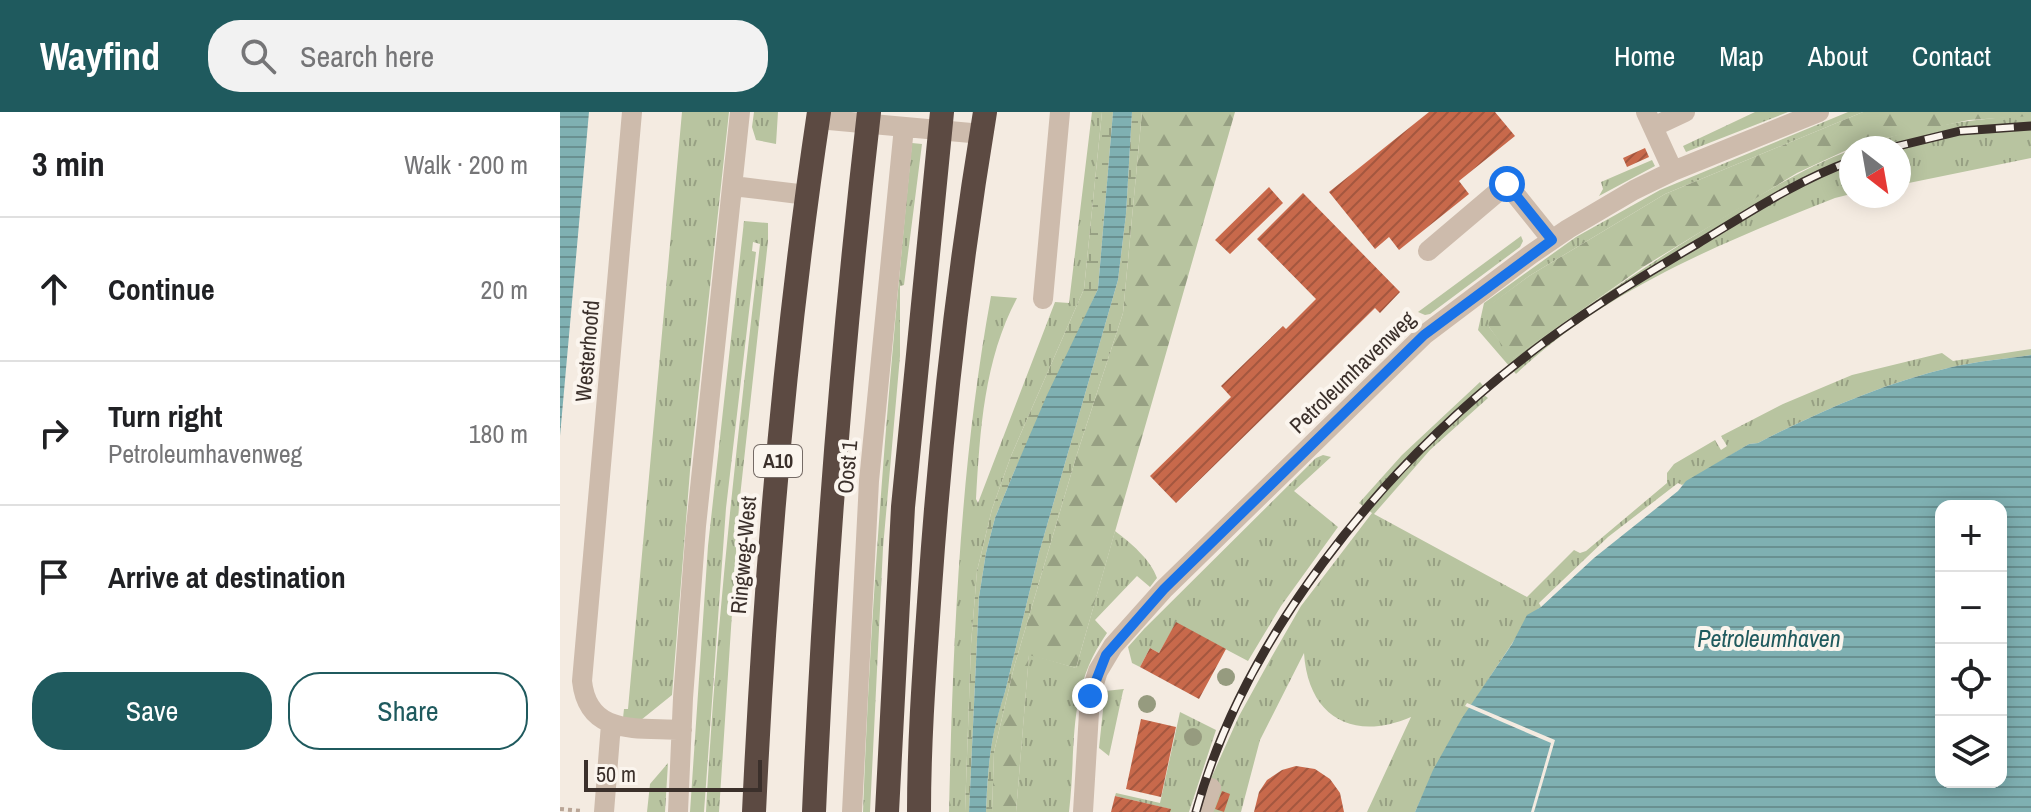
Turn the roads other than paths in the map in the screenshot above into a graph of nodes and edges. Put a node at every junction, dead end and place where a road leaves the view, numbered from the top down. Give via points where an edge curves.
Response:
1 (632, 112) edge
2 (740, 112) edge
3 (1060, 112) edge
4 (1685, 112) edge
5 (1819, 112) edge
6 (819, 115) edge
7 (869, 118) edge
8 (1650, 119) edge
9 (941, 121) edge
10 (984, 123) edge
11 (904, 127) junction
12 (1673, 171) junction
13 (733, 186) junction
14 (807, 195) junction
15 (1552, 240) junction
16 (1428, 251) dead end
17 (1043, 299) dead end
18 (611, 724) junction
19 (682, 730) junction
20 (1211, 788) dead end
21 (594, 811) edge
22 (678, 812) edge
23 (754, 812) edge
24 (814, 812) edge
25 (852, 812) edge
26 (887, 812) edge
27 (919, 812) edge
28 (1083, 812) edge
29 (1203, 812) edge

1 - 18 street, Westerhoofd via 581,670 588,705
2 - 13 street
3 - 17 street
4 - 8 street
5 - 12 street, Petroleumhavenweg
6 - 7 street
6 - 14 highway, Ringweg-West / A10
7 - 11 street
7 - 24 highway, A10 via 824,596
8 - 12 street
9 - 10 street
9 - 11 street
9 - 26 highway via 903,507
10 - 27 highway via 935,509
11 - 25 street, Oost 1 via 869,481
12 - 15 street, Petroleumhavenweg
13 - 14 street
13 - 19 street via 698,511
14 - 23 highway, Ringweg-West / A10 via 764,618
15 - 16 street via 1507,184
15 - 28 street, Petroleumhavenweg via 1424,335 1122,634 1101,664 1090,696
18 - 19 street
18 - 21 street
19 - 22 street
20 - 29 street

